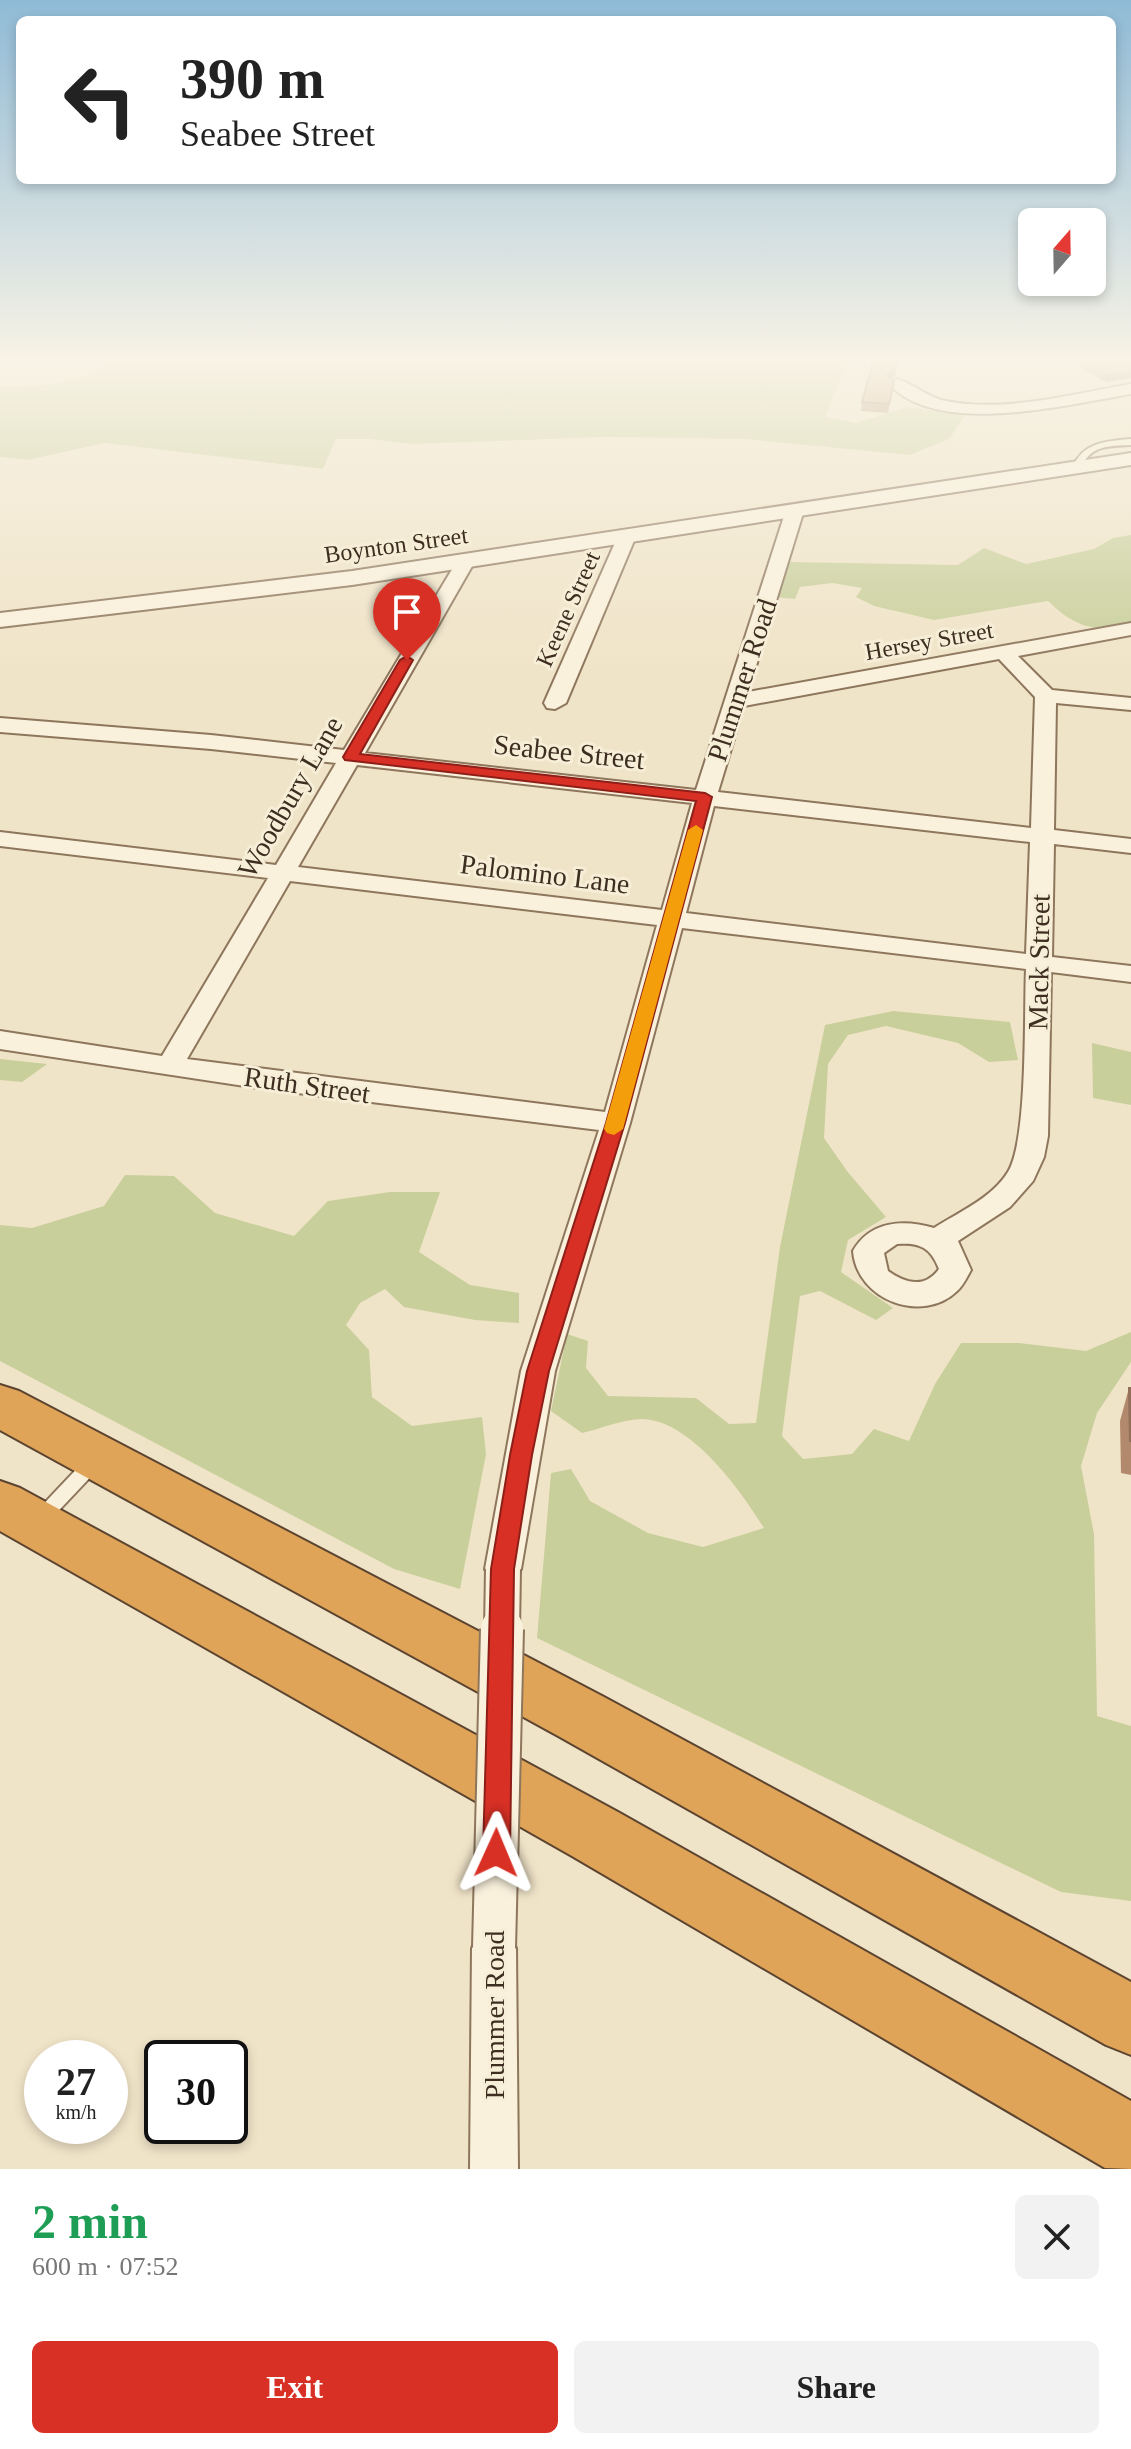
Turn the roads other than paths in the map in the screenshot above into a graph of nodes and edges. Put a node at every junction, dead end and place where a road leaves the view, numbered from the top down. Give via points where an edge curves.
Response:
1 (1079, 463) edge
2 (1103, 463) edge
3 (1077, 467) junction
4 (795, 510) junction
5 (627, 536) junction
6 (466, 561) junction
7 (0, 620) edge
8 (1131, 629) edge
9 (1005, 654) junction
10 (1046, 696) junction
11 (735, 701) junction
12 (555, 703) dead end
13 (1131, 704) edge
14 (0, 725) edge
15 (351, 757) junction
16 (705, 797) junction
17 (1042, 835) junction
18 (0, 839) edge
19 (1131, 846) edge
20 (283, 873) junction
21 (671, 919) junction
22 (1039, 963) junction
23 (1131, 974) edge
24 (0, 1040) edge
25 (170, 1065) junction
26 (616, 1123) junction
27 (937, 1240) dead end
28 (0, 1405) edge
29 (99, 1458) junction
30 (18, 1514) edge
31 (1131, 2020) edge
32 (1131, 2142) edge
33 (494, 2169) edge

1 - 3 lane
2 - 3 street, Boynton Street
3 - 4 street, Boynton Street
4 - 5 street, Boynton Street
4 - 11 street, Plummer Road
5 - 6 street, Boynton Street
5 - 12 street, Keene Street
6 - 7 street, Boynton Street
6 - 15 street, Woodbury Lane
8 - 9 street, Hersey Street
9 - 10 street
9 - 11 street, Hersey Street
10 - 13 street
10 - 17 street, Mack Street
11 - 16 street, Plummer Road
14 - 15 street, Seabee Street
15 - 16 street, Seabee Street
15 - 20 street, Woodbury Lane
16 - 17 street, Seabee Street
16 - 21 street, Plummer Road
17 - 19 street, Seabee Street
17 - 22 street, Mack Street
18 - 20 street, Palomino Lane
20 - 21 street, Palomino Lane
20 - 25 street, Woodbury Lane
21 - 22 street, Palomino Lane
21 - 26 street, Plummer Road
22 - 23 street, Palomino Lane
22 - 27 street, Mack Street via 1032,1156 1013,1189
24 - 25 street, Ruth Street
25 - 26 street, Ruth Street
26 - 33 street, Plummer Road, bridge via 538,1371 503,1569
28 - 29 highway
29 - 30 lane
29 - 31 highway
30 - 32 highway via 595,1834

